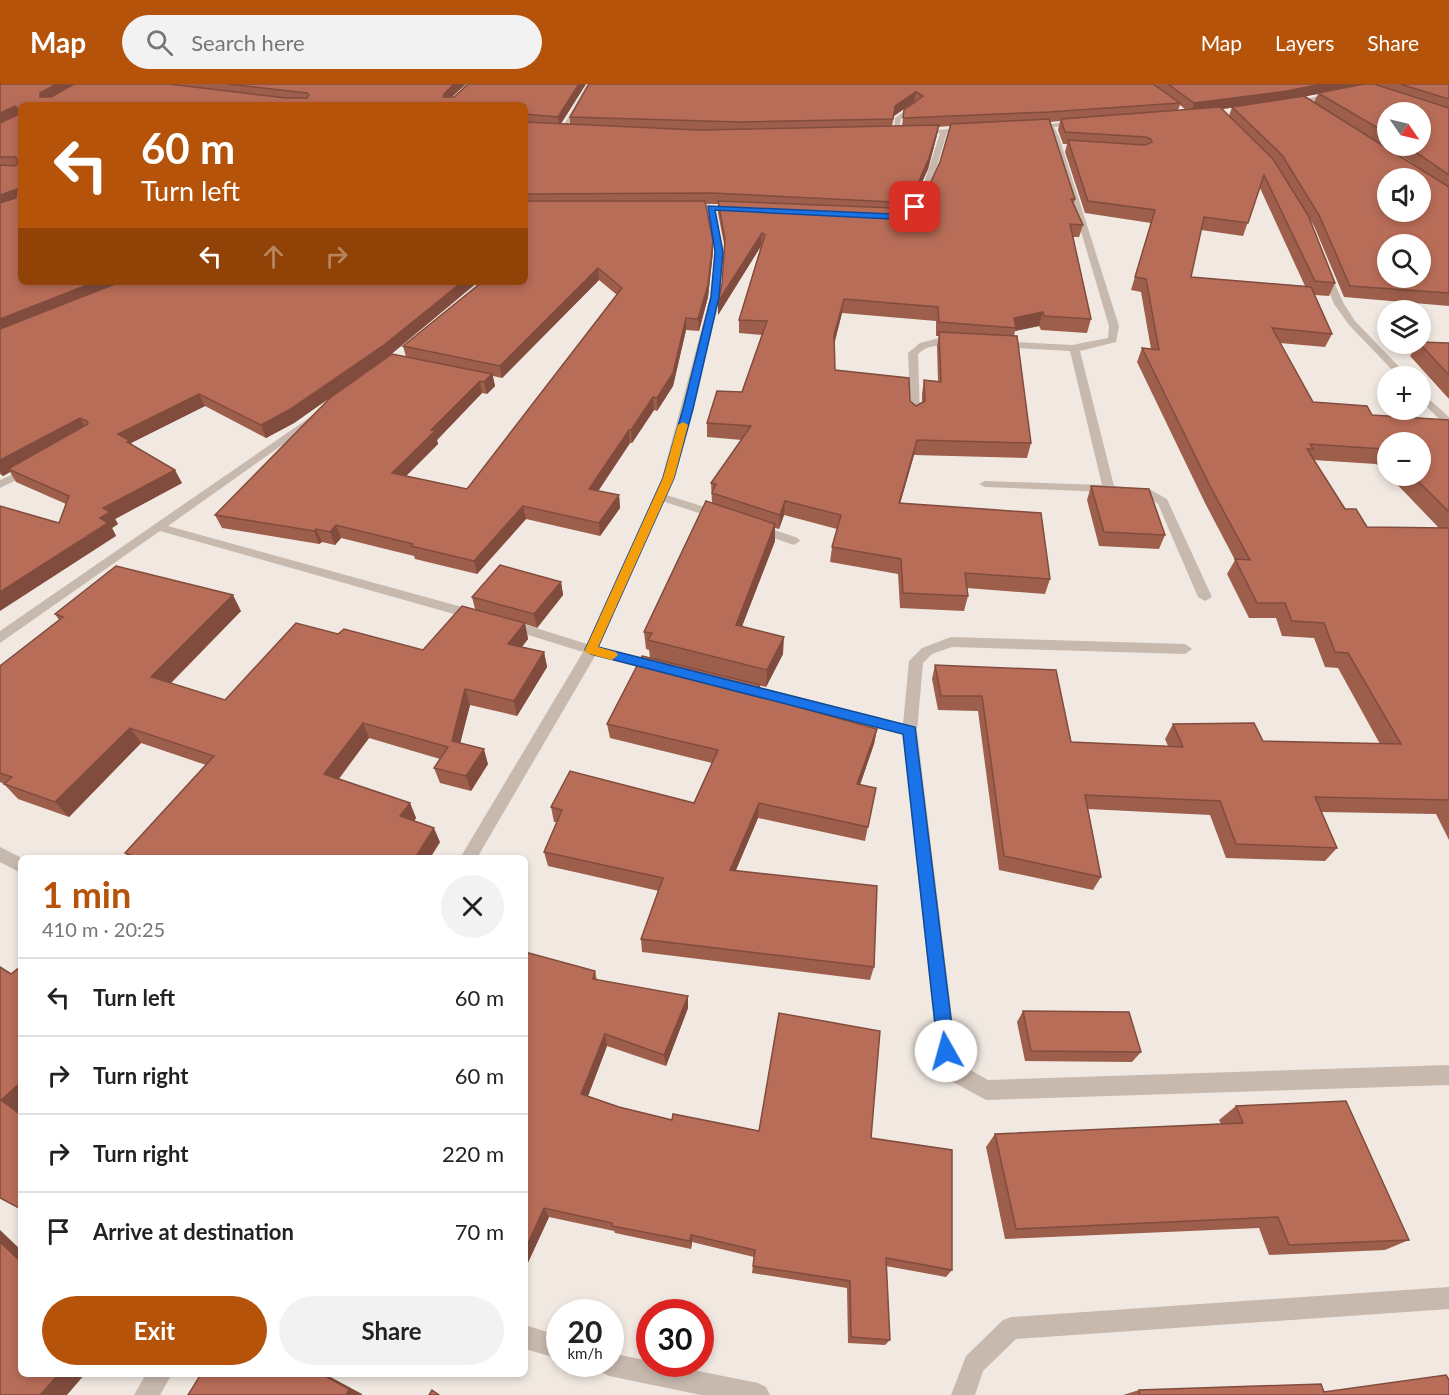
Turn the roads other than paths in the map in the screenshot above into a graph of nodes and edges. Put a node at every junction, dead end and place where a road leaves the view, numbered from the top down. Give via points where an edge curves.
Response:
1 (590, 84) edge
2 (1373, 84) edge
3 (1366, 88) junction
4 (1377, 92) edge
5 (1303, 102) junction
6 (916, 105) edge
7 (1283, 105) edge
8 (1313, 108) edge
9 (1084, 123) edge
10 (1050, 125) junction
11 (1026, 127) edge
12 (980, 129) edge
13 (553, 130) edge
14 (562, 131) junction
15 (945, 131) junction
16 (574, 132) edge
17 (896, 133) junction
18 (886, 134) edge
19 (1059, 148) junction
20 (1071, 149) edge
21 (711, 208) edge
22 (910, 210) edge
23 (1321, 260) edge
24 (969, 343) edge
25 (981, 343) edge
26 (1074, 348) junction
27 (1394, 366) edge
28 (1431, 405) edge
29 (325, 410) edge
30 (915, 414) edge
31 (1449, 423) edge
32 (41, 464) edge
33 (985, 484) dead end
34 (0, 485) edge
35 (1109, 489) junction
36 (660, 497) junction
37 (727, 519) edge
38 (750, 526) edge
39 (159, 527) junction
40 (794, 541) dead end
41 (1205, 597) dead end
42 (0, 638) edge
43 (1185, 649) dead end
44 (591, 650) junction
45 (670, 670) edge
46 (728, 685) edge
47 (910, 731) junction
48 (0, 854) edge
49 (470, 855) edge
50 (18, 864) edge
51 (1449, 1075) edge
52 (1449, 1298) edge
53 (528, 1338) edge
54 (546, 1344) edge
55 (624, 1367) edge
56 (158, 1377) edge
57 (146, 1395) edge
58 (758, 1395) edge
59 (963, 1395) edge

1 - 14 street
2 - 3 street
3 - 4 street
3 - 5 street
5 - 7 street
5 - 8 street
6 - 17 street via 898,118
9 - 10 street
10 - 11 street
10 - 19 street
12 - 15 street
13 - 14 street
14 - 16 street
15 - 17 street
15 - 22 street via 929,180
17 - 18 street
19 - 20 street
19 - 26 street via 1114,326 1113,339 1101,346
21 - 36 street via 719,252 715,297 685,420
23 - 27 street via 1339,304
24 - 30 street via 934,341 913,353
25 - 26 street
26 - 35 street
28 - 31 street
29 - 39 street
32 - 34 street
33 - 35 street
35 - 41 street via 1142,490 1158,496
36 - 37 street
36 - 44 street
38 - 40 street
39 - 42 street
39 - 44 street
43 - 47 street via 951,642 927,651 916,661
44 - 45 street
44 - 49 street
46 - 47 street
47 - 51 street via 946,1051 958,1074 986,1090
48 - 50 street
52 - 59 street via 1011,1328 974,1364
53 - 54 street
55 - 58 street
56 - 57 street

